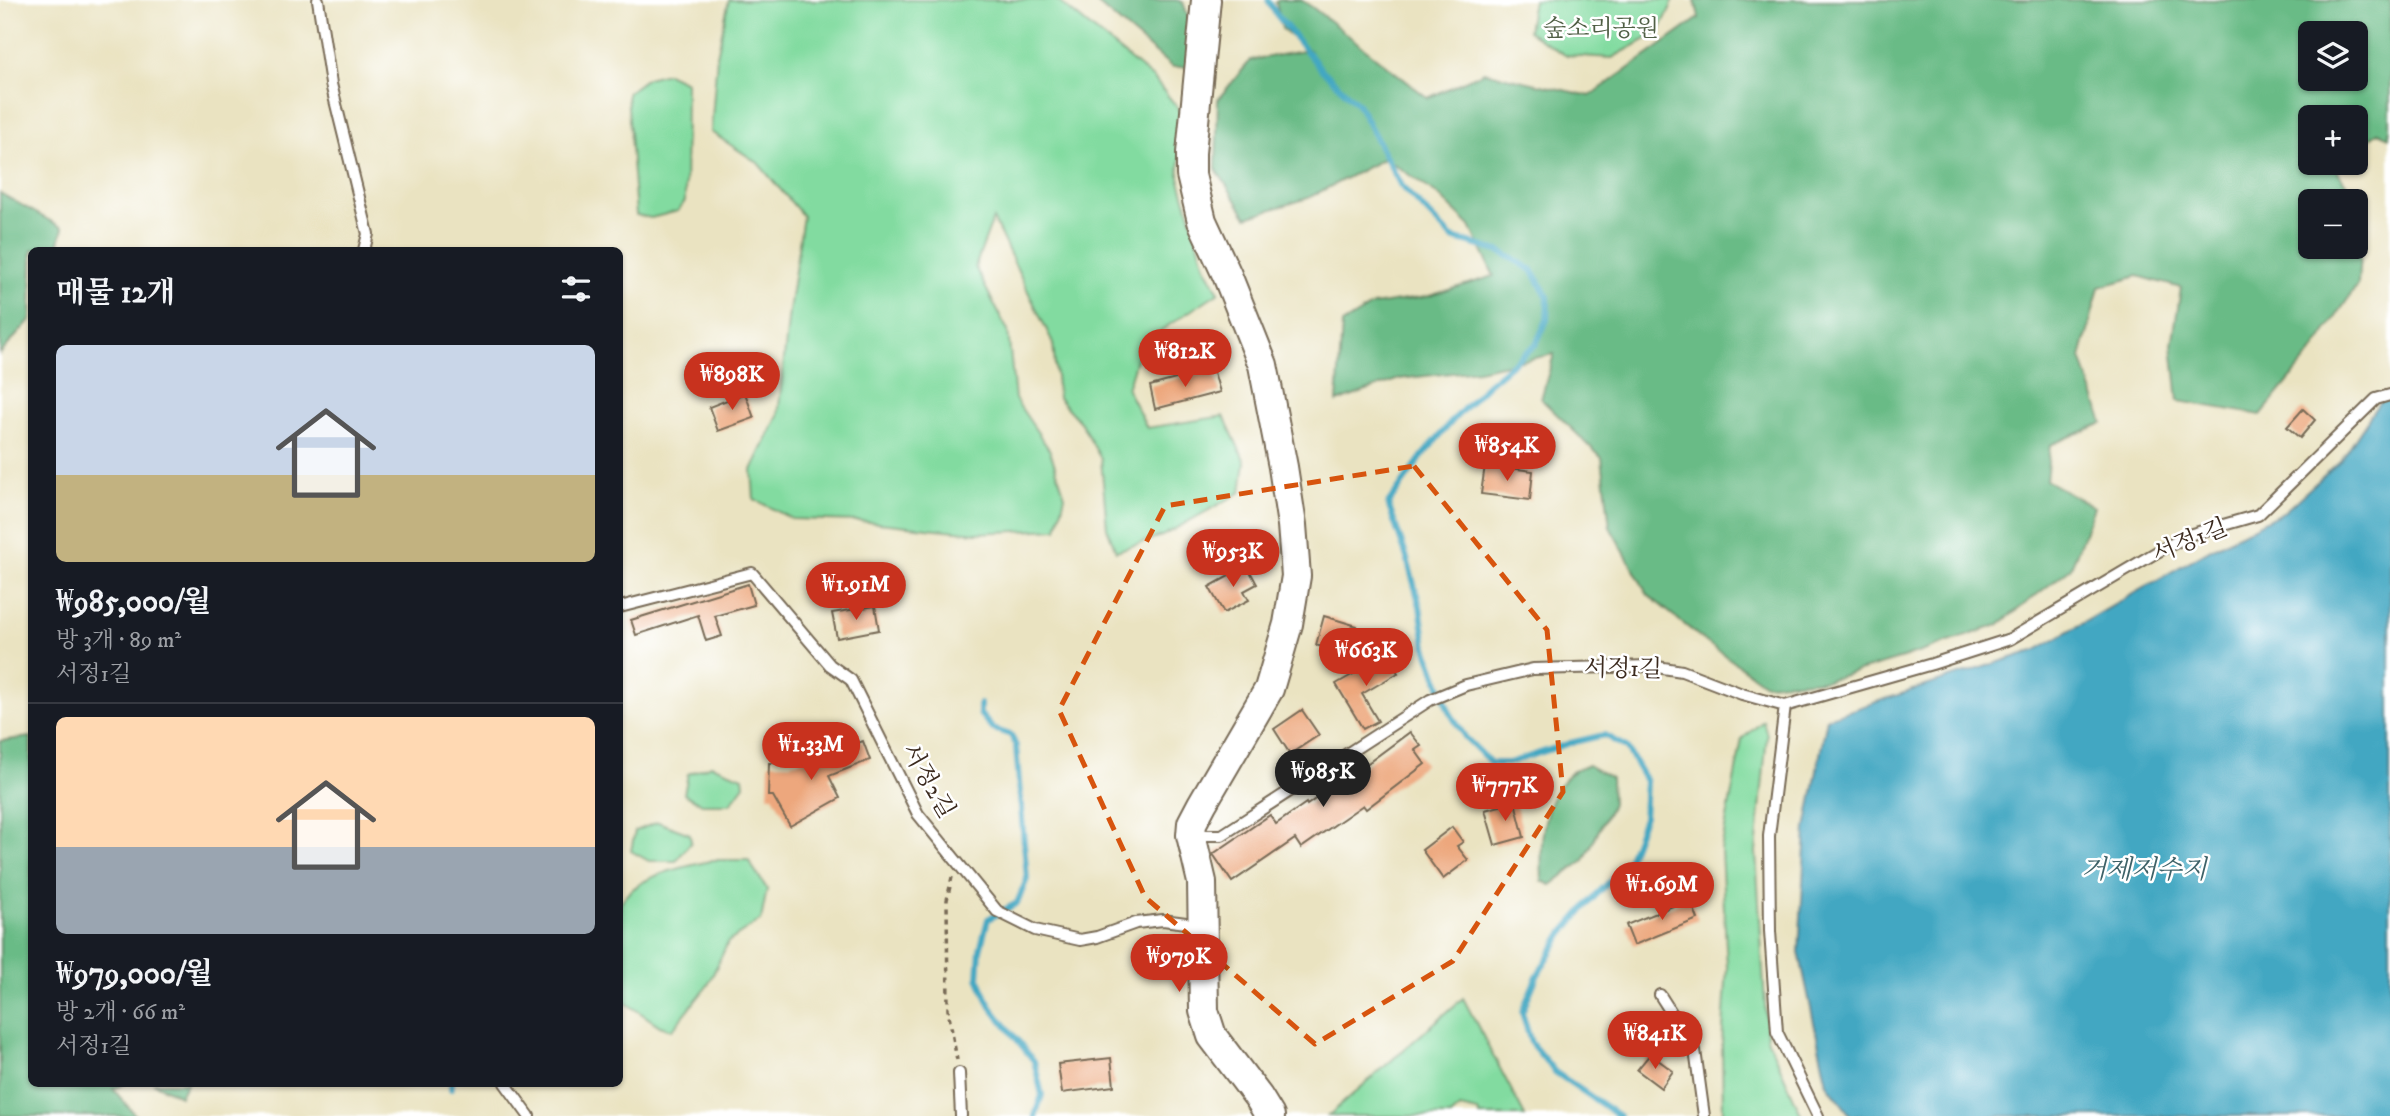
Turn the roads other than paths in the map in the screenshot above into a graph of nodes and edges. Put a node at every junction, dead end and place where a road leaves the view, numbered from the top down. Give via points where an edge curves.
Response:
1 (318, 0) edge
2 (1206, 0) edge
3 (365, 247) edge
4 (2390, 395) edge
5 (623, 606) edge
6 (1785, 706) junction
7 (1191, 835) junction
8 (1203, 936) junction
9 (1660, 995) dead end
10 (959, 1073) road end
11 (508, 1087) edge
12 (529, 1116) edge
13 (961, 1116) edge
14 (1270, 1116) edge
15 (1704, 1116) edge
16 (1818, 1116) edge

1 - 3 lane via 331,84 368,234
2 - 7 street via 1191,175 1202,220 1263,365 1283,467 1296,576 1269,689 1202,804
4 - 6 lane, 서정1길 via 2376,399 2258,515 2192,534 2010,639
5 - 8 lane, 서정2길 via 752,573 830,665 850,680 918,814 998,911 1035,930 1080,940 1163,920 1186,923
6 - 7 lane, 서정1길 via 1682,671 1651,666 1533,669 1466,685 1430,700 1222,835
6 - 16 lane via 1769,836 1777,1032
7 - 8 street via 1202,882
8 - 14 street via 1204,1011 1212,1037
9 - 15 lane via 1695,1050
10 - 13 lane
11 - 12 lane

